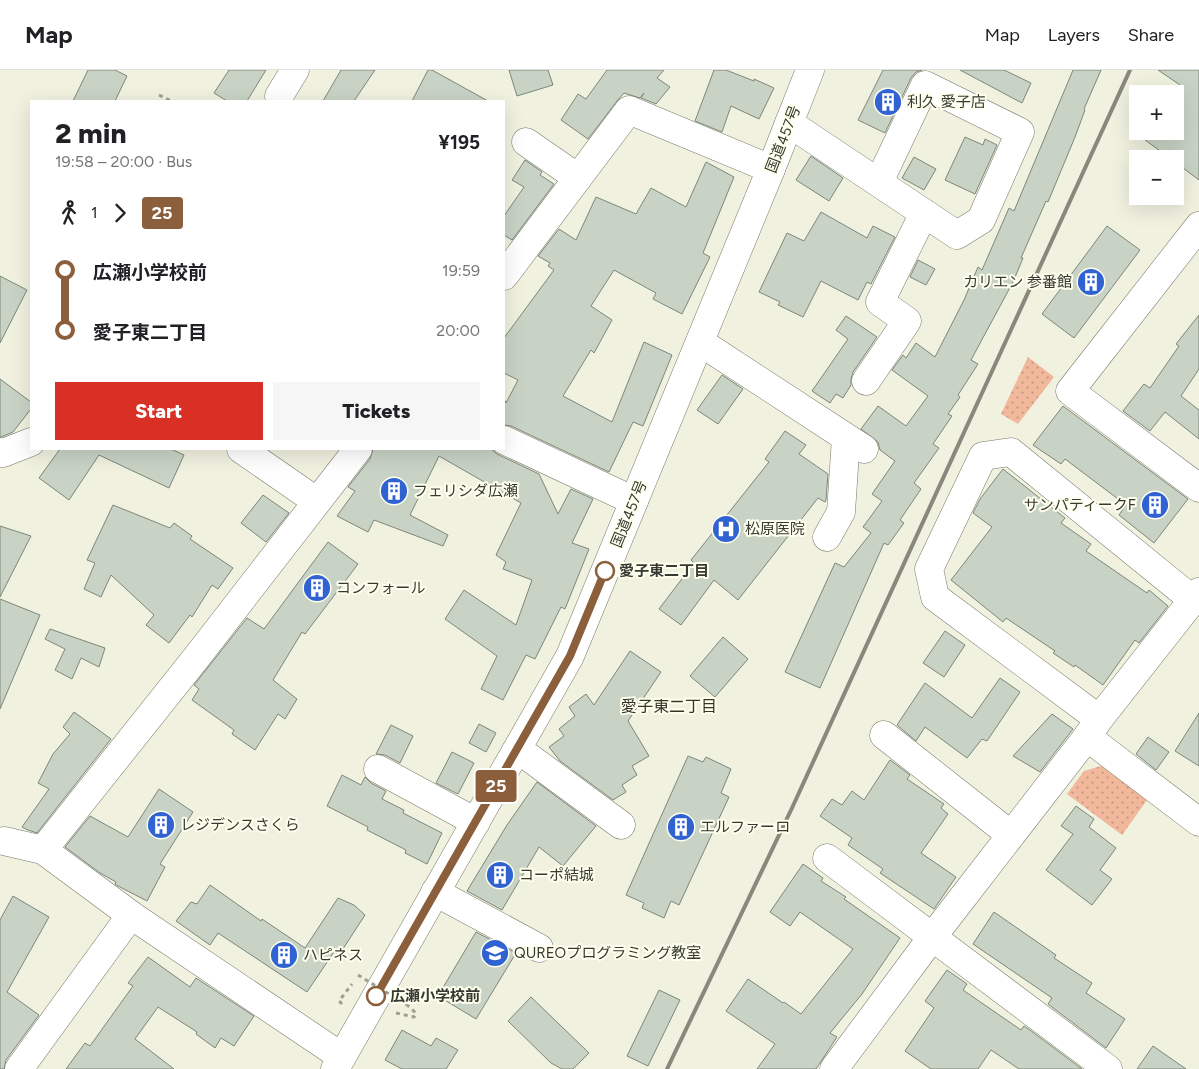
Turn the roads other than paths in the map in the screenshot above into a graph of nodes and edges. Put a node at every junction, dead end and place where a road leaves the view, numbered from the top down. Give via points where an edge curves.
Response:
1 (295, 70) edge
2 (810, 70) edge
3 (279, 96) dead end
4 (789, 123) junction
5 (526, 142) dead end
6 (771, 169) junction
7 (578, 178) junction
8 (879, 182) junction
9 (924, 213) junction
10 (1199, 226) edge
11 (508, 263) edge
12 (700, 342) junction
13 (866, 381) dead end
14 (505, 440) edge
15 (30, 442) edge
16 (357, 450) edge
17 (249, 451) edge
18 (0, 452) edge
19 (1199, 488) edge
20 (316, 501) junction
21 (634, 501) junction
22 (827, 538) dead end
23 (1196, 596) edge
24 (1093, 728) junction
25 (884, 735) dead end
26 (516, 751) junction
27 (378, 769) dead end
28 (476, 822) junction
29 (1199, 822) edge
30 (621, 824) dead end
31 (1011, 835) junction
32 (4, 841) dead end
33 (43, 850) junction
34 (827, 858) dead end
35 (435, 892) junction
36 (131, 915) junction
37 (933, 936) junction
38 (539, 948) dead end
39 (338, 1063) edge
40 (19, 1069) edge
41 (834, 1069) edge
42 (1108, 1069) edge

1 - 3 main road
2 - 4 main road, 国道457号
4 - 6 main road, 国道457号
4 - 8 main road
5 - 7 main road
6 - 7 main road via 629,110
6 - 12 main road, 国道457号
7 - 11 main road
8 - 9 main road
8 - 9 main road via 925,85 1020,132 982,220 957,235
9 - 13 main road via 880,302 907,321
10 - 19 main road via 1070,391
12 - 21 main road, 国道457号
12 - 22 main road via 855,443 841,512
14 - 21 main road
15 - 18 main road
16 - 20 main road
17 - 20 main road
20 - 33 main road
21 - 26 main road, 国道457号 via 570,656
23 - 24 main road
23 - 24 main road via 1011,452 983,456 929,570 935,596
24 - 29 main road
24 - 31 main road
25 - 31 main road
26 - 28 main road, 国道457号
26 - 30 main road
27 - 28 main road
28 - 35 main road, 国道457号
31 - 37 main road
32 - 33 main road
33 - 36 main road
34 - 37 main road
35 - 38 main road
35 - 39 main road, 国道457号
36 - 39 main road
36 - 40 main road
37 - 41 main road
37 - 42 main road

